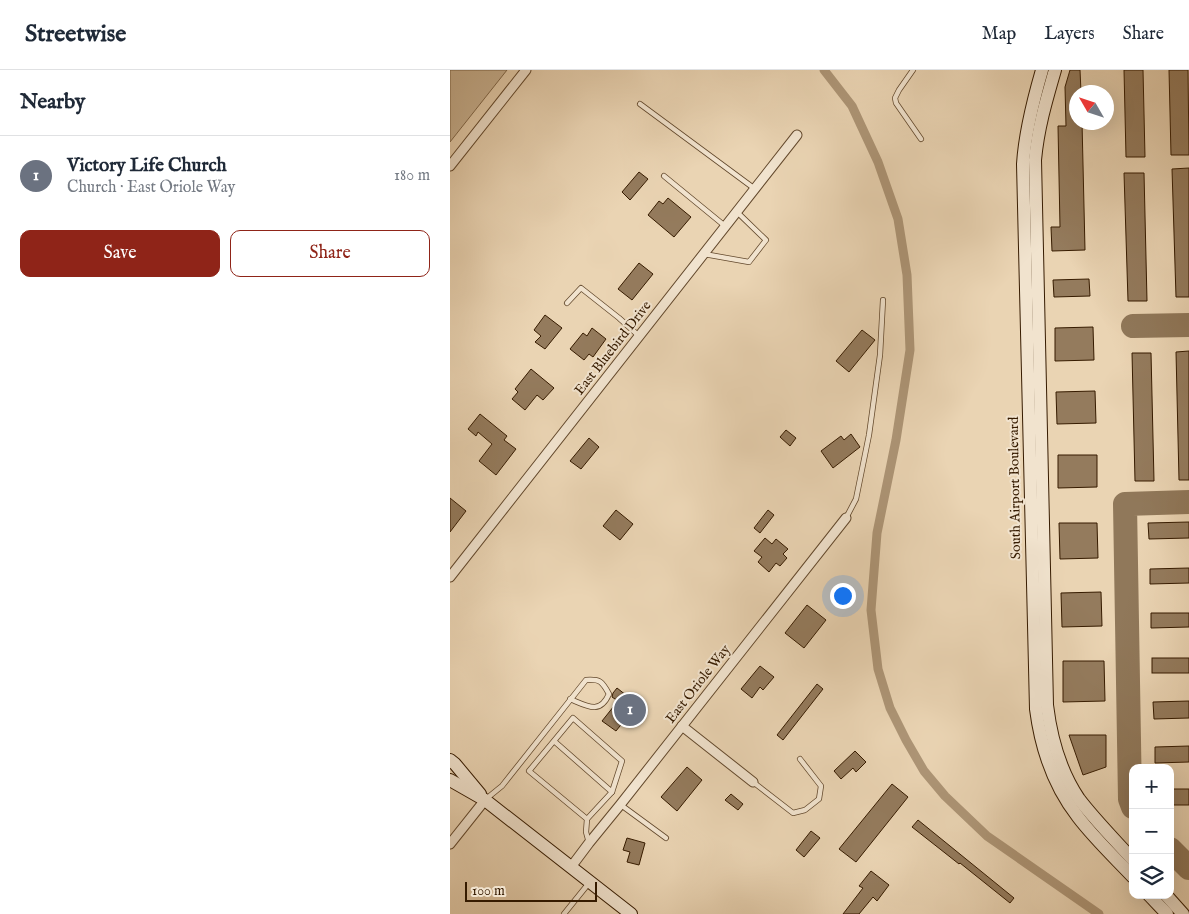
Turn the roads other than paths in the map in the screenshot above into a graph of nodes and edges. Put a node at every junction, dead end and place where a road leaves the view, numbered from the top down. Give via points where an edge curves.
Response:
1 (526, 70) edge
2 (913, 70) edge
3 (1042, 70) edge
4 (1055, 70) edge
5 (640, 104) dead end
6 (797, 135) dead end
7 (921, 139) dead end
8 (450, 166) edge
9 (664, 176) dead end
10 (755, 189) junction
11 (737, 212) junction
12 (726, 226) junction
13 (704, 254) junction
14 (1031, 263) junction
15 (883, 300) dead end
16 (568, 303) dead end
17 (639, 336) junction
18 (846, 518) joint
19 (450, 577) edge
20 (570, 699) junction
21 (682, 726) junction
22 (554, 741) junction
23 (800, 759) dead end
24 (450, 760) edge
25 (450, 780) edge
26 (753, 782) joint
27 (612, 792) junction
28 (485, 800) junction
29 (620, 804) junction
30 (587, 819) junction
31 (666, 838) dead end
32 (589, 843) junction
33 (450, 844) edge
34 (1112, 845) junction
35 (1129, 857) edge
36 (572, 867) junction
37 (1129, 871) edge
38 (590, 882) junction
39 (1154, 899) edge
40 (1170, 899) edge
41 (564, 914) edge
42 (631, 914) edge
43 (1167, 914) edge
44 (1183, 914) edge

1 - 8 street
2 - 7 lane via 895,98
3 - 14 street, South Airport Boulevard via 1030,116 1023,164
4 - 14 street, South Airport Boulevard via 1036,145
5 - 10 lane
6 - 10 street, East Bluebird Drive
9 - 12 lane
10 - 11 street, East Bluebird Drive
11 - 12 street, East Bluebird Drive
11 - 13 lane via 766,240 749,262
12 - 13 street, East Bluebird Drive
13 - 17 street, East Bluebird Drive
14 - 34 street, South Airport Boulevard via 1048,714 1054,743 1069,782
15 - 18 lane via 880,355 869,435 856,499
16 - 17 lane via 581,288
17 - 19 street, East Bluebird Drive
18 - 21 street, East Oriole Way
20 - 20 lane via 586,680 603,683 609,694 606,701 592,708
20 - 28 lane via 502,786
21 - 26 street
21 - 29 street, East Oriole Way
22 - 27 lane
22 - 27 lane via 573,718 622,760
22 - 30 lane via 529,771
23 - 26 lane via 822,786 819,799 806,810 793,813
24 - 28 street
25 - 28 street
27 - 30 lane
28 - 33 street
28 - 36 street
29 - 31 lane
29 - 32 street, East Oriole Way
30 - 32 lane
32 - 36 street, East Oriole Way
34 - 35 street, South Airport Boulevard
34 - 37 street, South Airport Boulevard
36 - 38 street
38 - 41 lane
38 - 42 street
39 - 43 street
40 - 44 street

